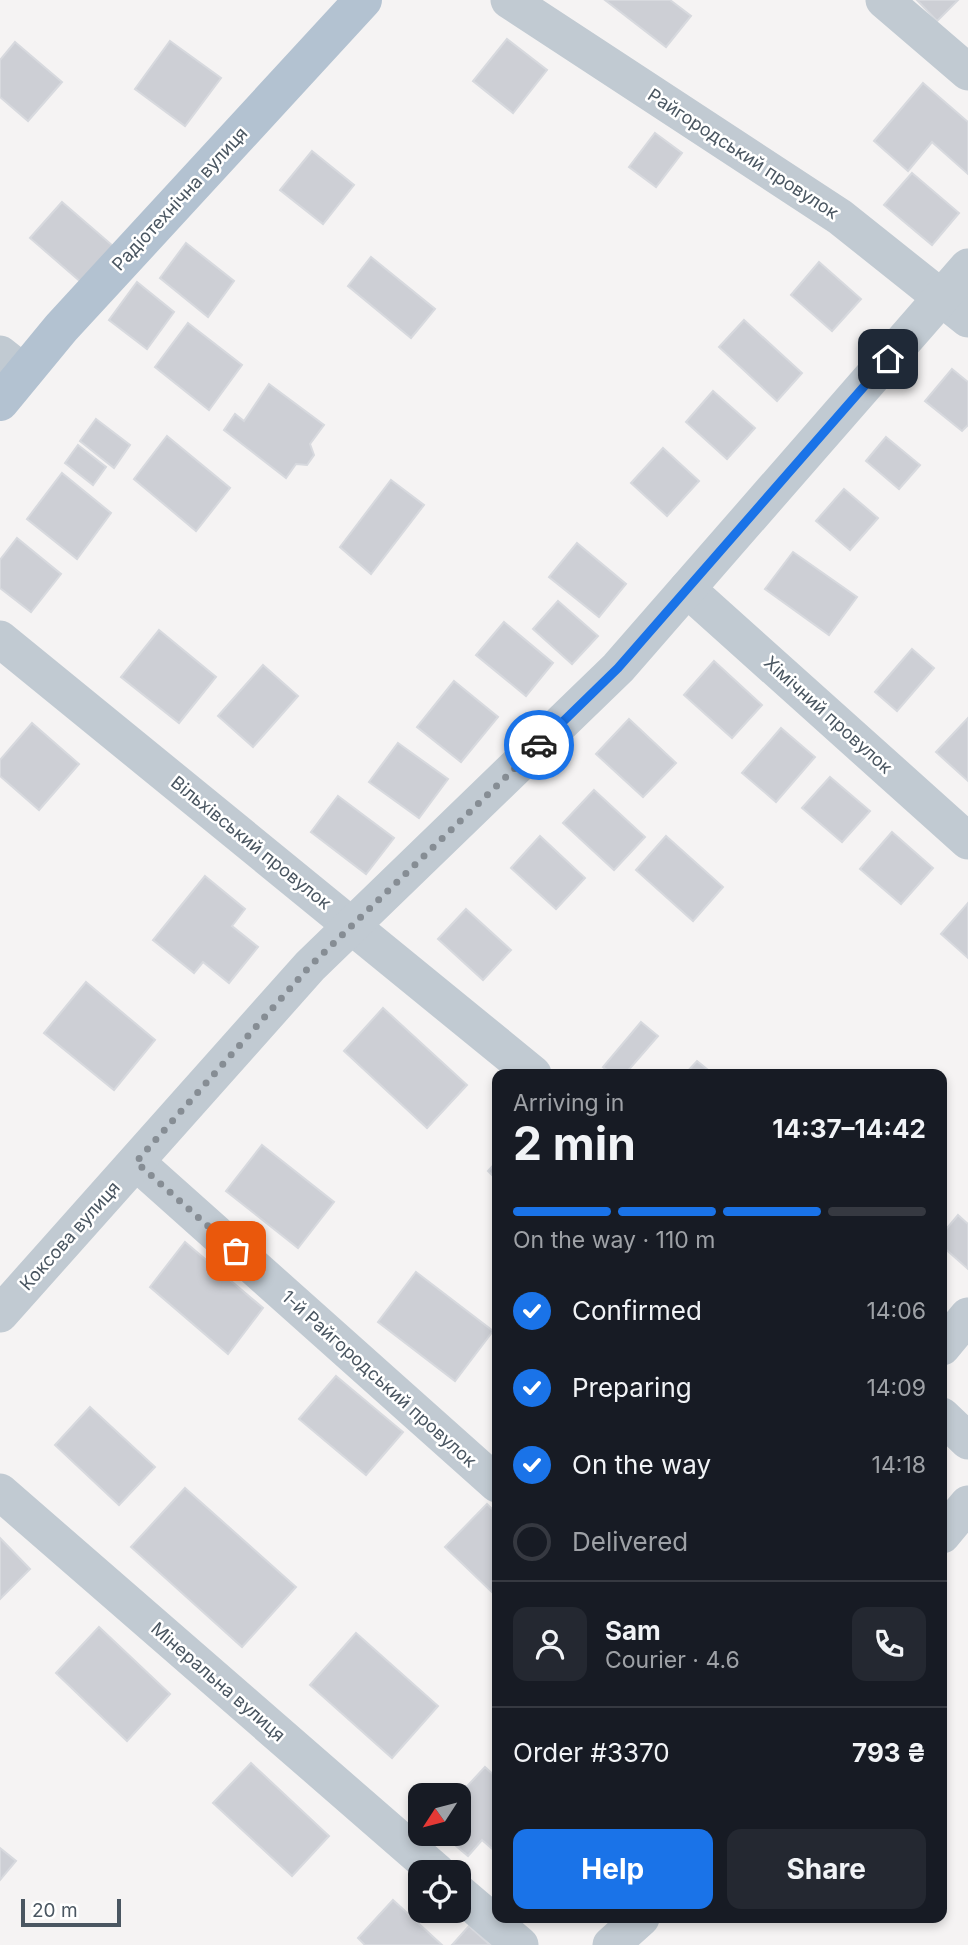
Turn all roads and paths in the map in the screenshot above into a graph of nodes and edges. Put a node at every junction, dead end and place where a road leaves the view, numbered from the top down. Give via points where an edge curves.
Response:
1 (363, 0) edge
2 (509, 0) edge
3 (884, 0) edge
4 (968, 72) edge
5 (968, 267) edge
6 (955, 308) edge
7 (12, 363) edge
8 (0, 402) edge
9 (687, 589) junction
10 (0, 639) edge
11 (968, 841) edge
12 (353, 925) junction
13 (527, 1069) edge
14 (136, 1162) junction
15 (0, 1314) edge
16 (968, 1316) edge
17 (947, 1341) edge
18 (947, 1421) edge
19 (968, 1441) edge
20 (492, 1480) edge
21 (0, 1492) edge
22 (968, 1504) edge
23 (947, 1529) edge
24 (423, 1860) edge
25 (471, 1903) edge
26 (492, 1921) edge
27 (494, 1923) edge
28 (635, 1923) edge
29 (520, 1945) edge
30 (611, 1945) edge

1 - 7 main road, Радіотехнічна вулиця via 61,328
2 - 6 street, Райгородський провулок via 840,217
3 - 4 street
5 - 6 street, Коксова вулиця
6 - 9 street, Коксова вулиця
7 - 8 main road, Радіотехнічна вулиця
9 - 11 street, Хімічний провулок
9 - 12 street, Коксова вулиця via 618,668
10 - 12 street, Вільхівський провулок
12 - 13 street, Вільхівський провулок
12 - 14 street, Коксова вулиця via 310,966
14 - 15 street, Коксова вулиця
14 - 20 street, 1-й Райгородський провулок
16 - 17 street
18 - 19 street
21 - 24 street, Мінеральна вулиця
22 - 23 street
25 - 26 street
27 - 29 street
28 - 30 street

